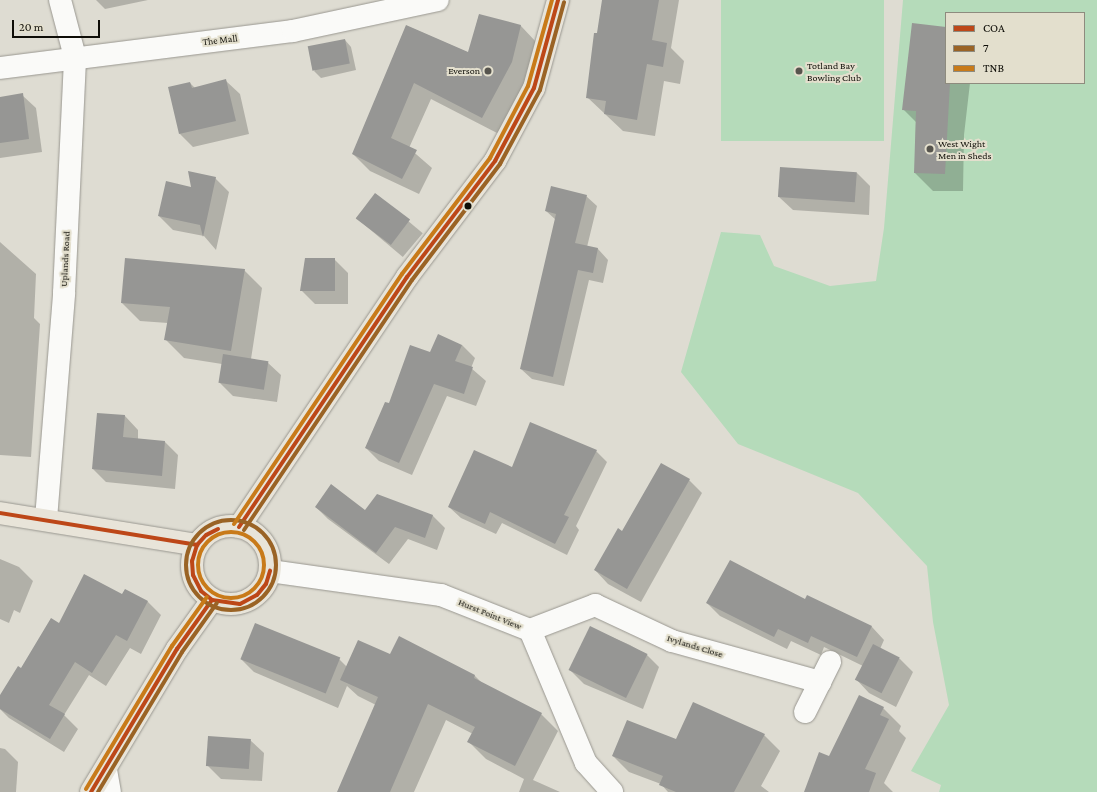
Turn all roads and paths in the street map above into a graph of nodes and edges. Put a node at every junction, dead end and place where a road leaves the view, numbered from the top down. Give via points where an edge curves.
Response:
1 (60, 0) edge
2 (438, 0) edge
3 (558, 0) edge
4 (75, 57) junction
5 (0, 68) edge
6 (0, 513) edge
7 (46, 519) junction
8 (239, 527) junction
9 (197, 545) junction
10 (270, 571) junction
11 (212, 600) junction
12 (530, 630) junction
13 (830, 662) dead end
14 (820, 682) junction
15 (806, 712) dead end
16 (106, 770) junction
17 (91, 792) edge
18 (110, 792) edge
19 (612, 792) edge

1 - 4 street, Uplands Road
2 - 4 street, The Mall via 293,31
3 - 8 main road via 534,88 495,162 407,277
4 - 5 street, The Mall
4 - 7 street, Uplands Road via 64,293
6 - 7 main road
7 - 9 main road
8 - 9 main road via 218,529 206,535
8 - 10 main road via 251,532 262,542 270,560
9 - 11 main road via 192,561 192,575 201,592
10 - 11 main road via 266,584 257,595 240,604
10 - 12 street, Hurst Point View via 440,595
11 - 16 main road via 177,649
12 - 14 street, Ivylands Close via 595,605 672,640
12 - 19 street, Hurst Point View via 586,763
13 - 14 street
14 - 15 street
16 - 17 main road
16 - 18 street

